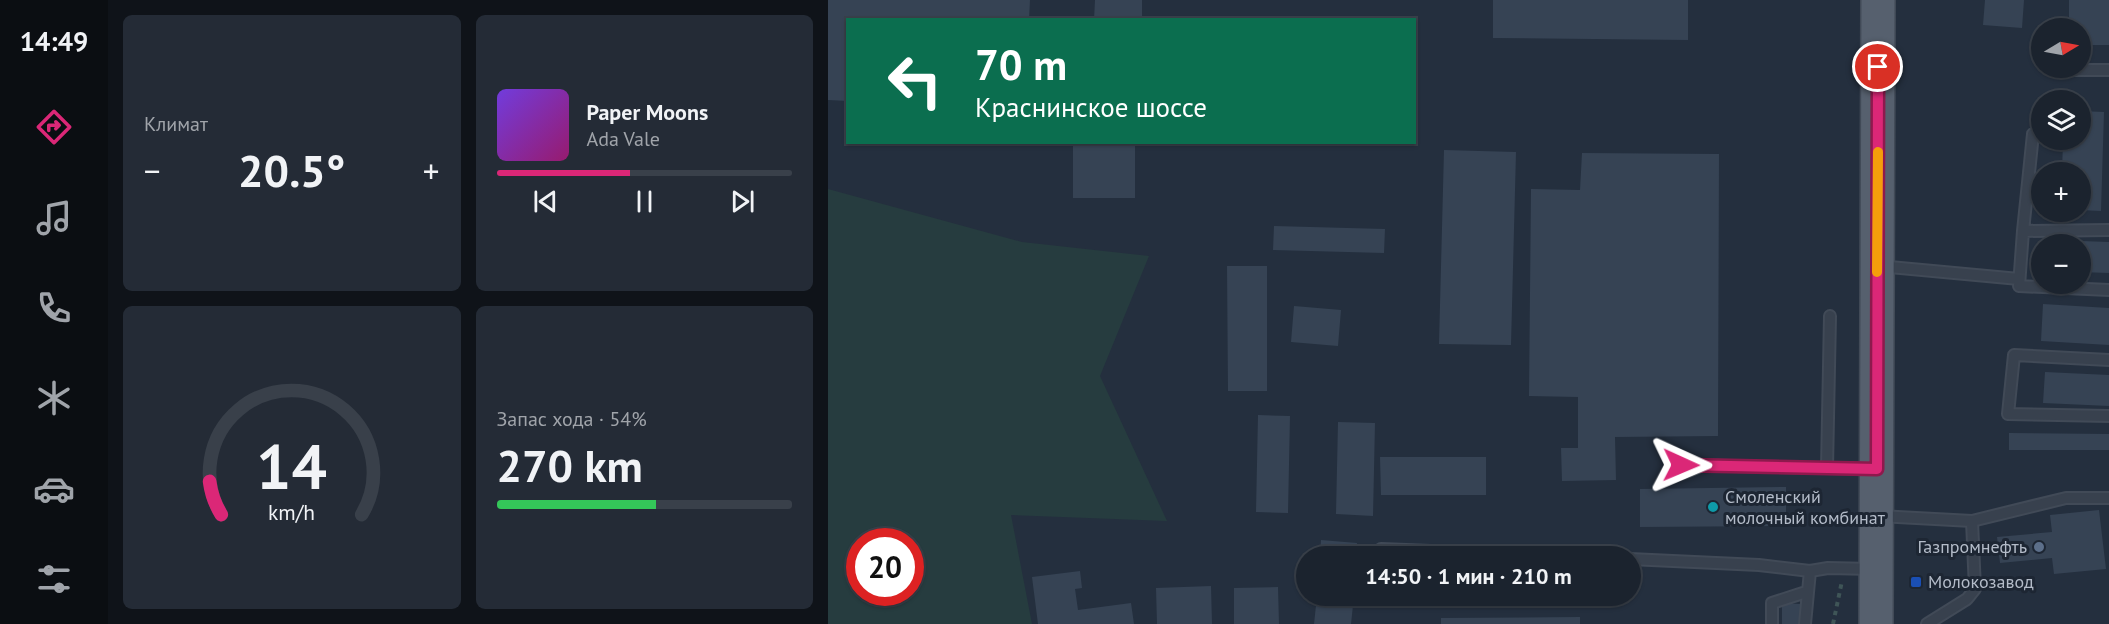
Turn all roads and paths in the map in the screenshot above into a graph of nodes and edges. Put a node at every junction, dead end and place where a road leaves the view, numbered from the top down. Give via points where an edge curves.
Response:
1 (1878, 0) edge
2 (2091, 70) edge
3 (2109, 70) edge
4 (2031, 150) edge
5 (2109, 230) edge
6 (2023, 231) junction
7 (1877, 266) junction
8 (2019, 279) junction
9 (2109, 290) edge
10 (1830, 316) dead end
11 (2109, 360) edge
12 (2109, 416) edge
13 (1681, 465) dead end
14 (1827, 468) junction
15 (1877, 469) junction
16 (2109, 498) edge
17 (1877, 515) junction
18 (1971, 520) junction
19 (1641, 560) edge
20 (1842, 569) junction
21 (1877, 569) junction
22 (1810, 571) junction
23 (1806, 592) junction
24 (1772, 624) edge
25 (1805, 624) edge
26 (1833, 624) edge
27 (1876, 624) edge
28 (1927, 624) edge

1 - 7 main road
2 - 3 lane
4 - 6 lane
5 - 6 lane
6 - 8 lane
7 - 8 lane
7 - 15 main road
8 - 9 lane via 2019,286
10 - 14 lane
11 - 12 lane via 2014,355 2008,414
13 - 14 lane
14 - 15 lane
15 - 17 main road
16 - 18 lane via 2066,498
17 - 18 lane
17 - 21 main road
18 - 28 lane via 1975,589 1967,599
19 - 22 lane
20 - 21 lane
20 - 22 lane
20 - 26 path
21 - 27 main road
22 - 23 lane
23 - 24 lane via 1772,603
23 - 25 lane

